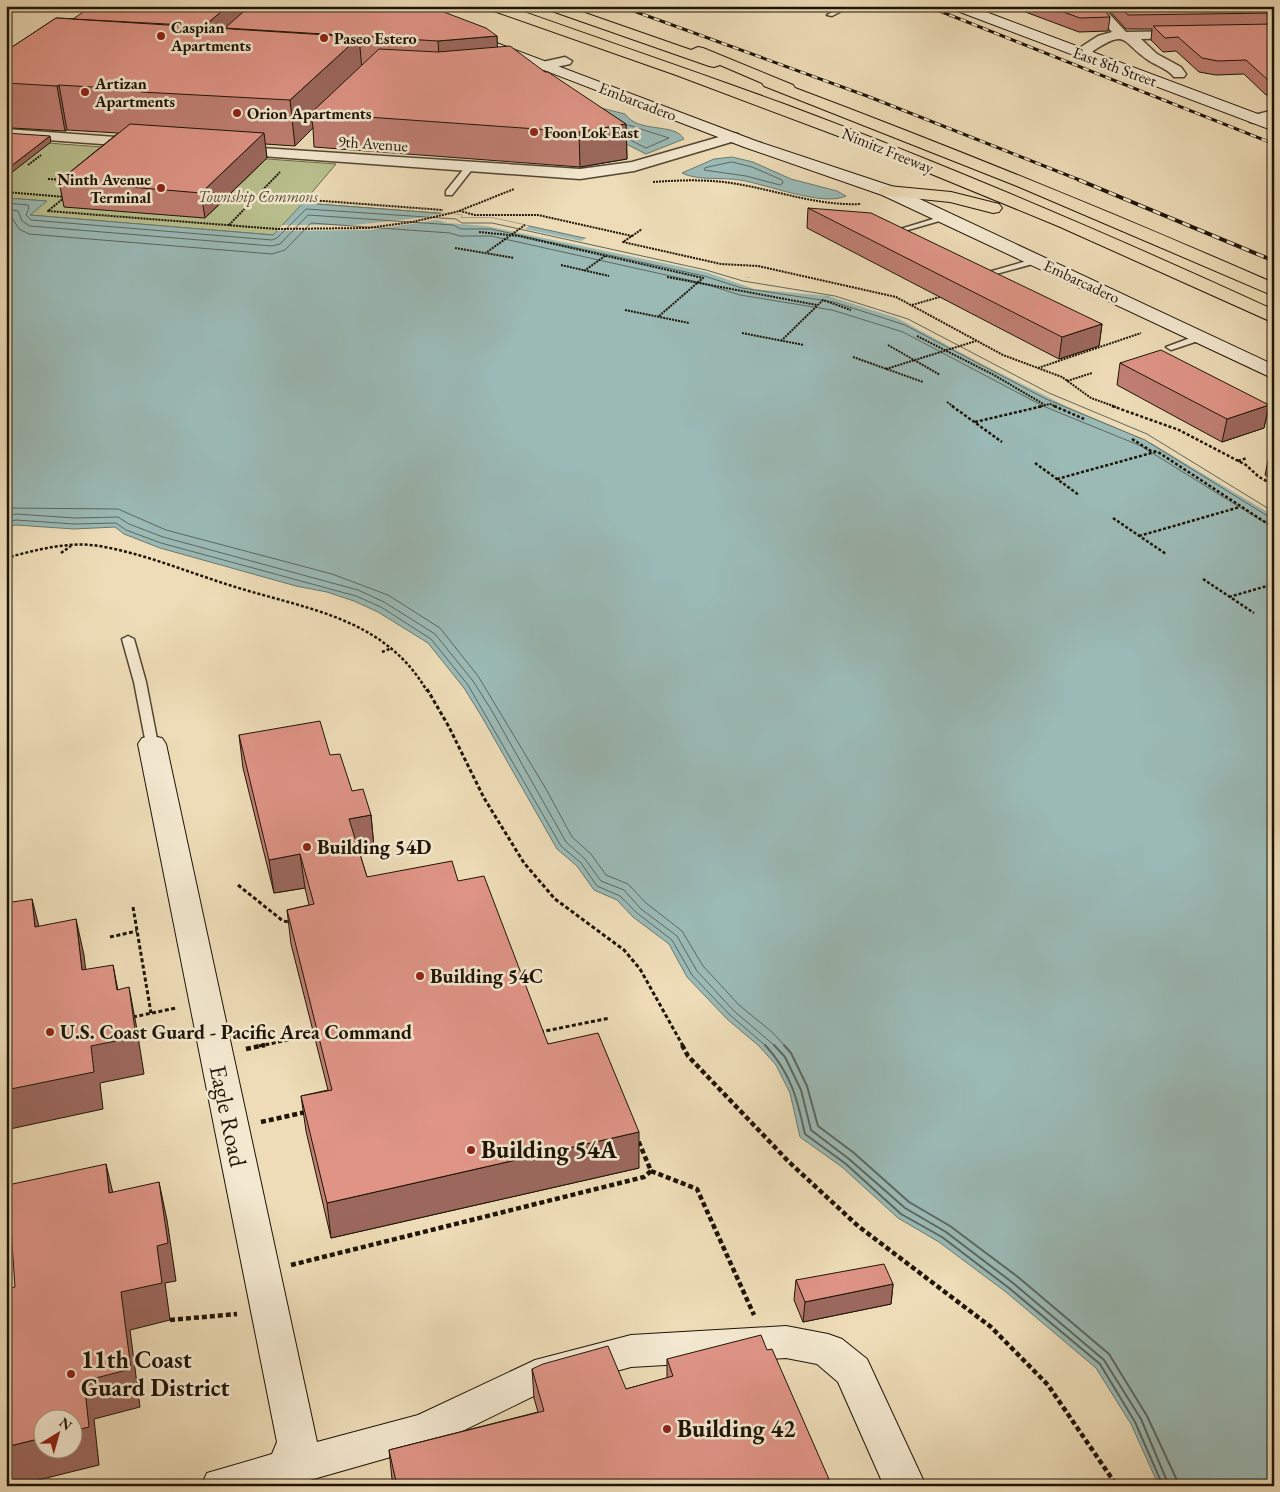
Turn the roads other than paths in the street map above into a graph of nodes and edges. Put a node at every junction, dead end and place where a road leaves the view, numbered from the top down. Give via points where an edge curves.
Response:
1 (493, 6) edge
2 (551, 6) edge
3 (580, 6) edge
4 (848, 6) edge
5 (957, 6) edge
6 (979, 6) edge
7 (1095, 6) edge
8 (830, 15) dead end
9 (1196, 34) edge
10 (1122, 35) junction
11 (1088, 52) junction
12 (565, 62) junction
13 (546, 66) junction
14 (508, 73) edge
15 (1179, 74) junction
16 (833, 107) junction
17 (1274, 113) edge
18 (1255, 119) junction
19 (1274, 126) edge
20 (6, 133) edge
21 (733, 137) junction
22 (310, 141) dead end
23 (155, 144) edge
24 (219, 149) edge
25 (297, 154) junction
26 (470, 168) junction
27 (888, 191) junction
28 (449, 193) dead end
29 (1000, 210) junction
30 (946, 218) junction
31 (900, 230) edge
32 (1037, 260) junction
33 (989, 273) edge
34 (1274, 290) edge
35 (1249, 305) junction
36 (1274, 317) edge
37 (1201, 337) junction
38 (1171, 347) dead end
39 (1274, 373) edge
40 (128, 639) dead end
41 (152, 744) joint
42 (288, 1477) edge
43 (222, 1486) edge
44 (905, 1486) edge

1 - 35 highway, Nimitz Freeway via 706,80 894,152 1028,207
2 - 16 highway, Nimitz Freeway
3 - 16 highway via 735,65
4 - 8 lane
5 - 11 main road, East 8th Street
6 - 11 main road, East 8th Street
7 - 10 street
9 - 10 street
10 - 11 street via 1103,39
10 - 15 street via 1133,39 1148,54
11 - 15 main road, East 8th Street
11 - 18 main road, East 8th Street
12 - 13 street
12 - 13 main road, Embarcadero via 484,36
12 - 27 main road, Embarcadero via 832,161 870,177
13 - 14 street
13 - 21 main road, Embarcadero
15 - 17 main road, East 8th Street
16 - 34 highway, Nimitz Freeway via 953,154
17 - 18 street
18 - 19 main road, East 8th Street
20 - 23 street
21 - 26 street, 9th Avenue via 599,173
21 - 27 main road, Embarcadero
22 - 25 street
24 - 25 street, 9th Avenue
25 - 26 street, 9th Avenue
26 - 28 lane
27 - 29 highway via 951,197
27 - 30 main road, Embarcadero
29 - 30 highway via 964,207
29 - 35 highway via 1154,277
30 - 31 lane
30 - 32 main road, Embarcadero
32 - 33 lane
32 - 37 main road, Embarcadero
35 - 36 highway, Nimitz Freeway
37 - 38 lane
37 - 39 main road, Embarcadero
40 - 41 lane
41 - 42 main road, Eagle Road via 297,1442
42 - 43 main road
42 - 44 main road via 331,1458 426,1430 535,1377 631,1351 786,1342 828,1350 853,1371

